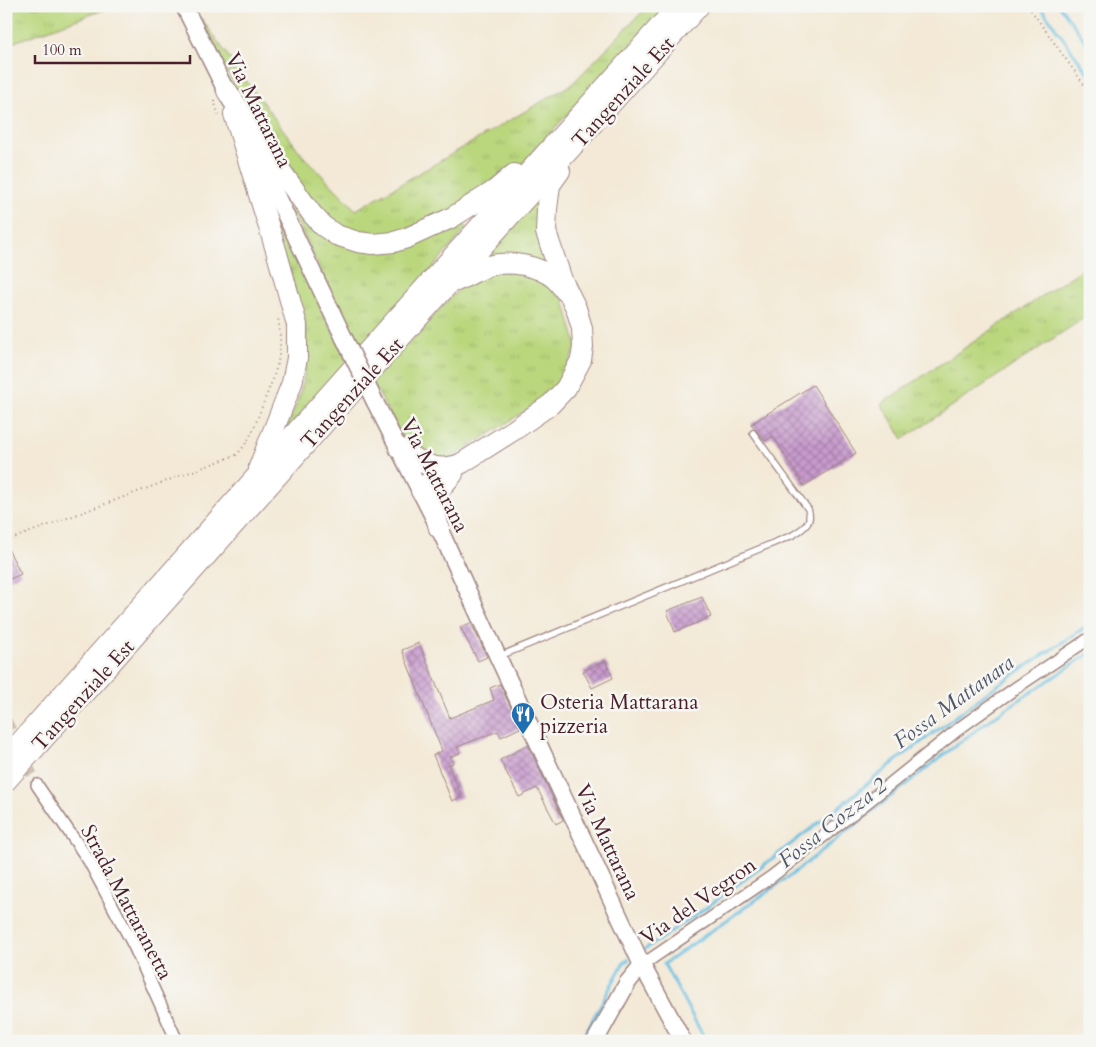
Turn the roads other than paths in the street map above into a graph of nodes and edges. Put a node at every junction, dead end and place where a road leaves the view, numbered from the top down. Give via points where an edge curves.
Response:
1 (184, 6) edge
2 (678, 6) edge
3 (700, 6) edge
4 (219, 93) junction
5 (607, 110) junction
6 (573, 123) junction
7 (448, 285) junction
8 (569, 296) junction
9 (753, 433) dead end
10 (399, 448) junction
11 (462, 463) junction
12 (255, 478) junction
13 (440, 488) junction
14 (421, 491) junction
15 (439, 528) junction
16 (1090, 638) edge
17 (498, 657) junction
18 (6, 758) edge
19 (6, 781) edge
20 (37, 785) tunnel mouth
21 (642, 965) junction
22 (177, 1041) edge
23 (595, 1041) edge
24 (683, 1041) edge

1 - 4 street, Via Mattarana
2 - 6 highway, Tangenziale Est
3 - 5 highway, Tangenziale Est
4 - 6 highway via 323,226 336,235 373,244 407,238 451,218 494,191
4 - 10 street, Via Mattarana, bridge
4 - 12 highway via 276,250 297,325 297,358 292,383
5 - 7 highway, Tangenziale Est
5 - 8 highway via 550,185 546,232
6 - 12 highway, Tangenziale Est
7 - 8 highway via 488,266 521,265 548,275
7 - 19 highway, Tangenziale Est
8 - 11 highway via 582,328 583,347 581,360 566,388 551,404
9 - 17 lane via 808,509 809,521 802,529
10 - 11 highway via 439,468
10 - 14 street, Via Mattarana
11 - 13 highway
11 - 14 highway via 435,476
12 - 18 highway, Tangenziale Est
13 - 14 highway
13 - 15 highway via 434,505
14 - 15 street, Via Mattarana
15 - 17 street, Via Mattarana
16 - 21 street, Via del Vegron via 962,727 770,877
17 - 21 street, Via Mattarana
20 - 22 street, Strada Mattaranetta via 90,861 134,946
21 - 23 street, Via del Vegron via 628,982
21 - 24 street, Via Mattarana

